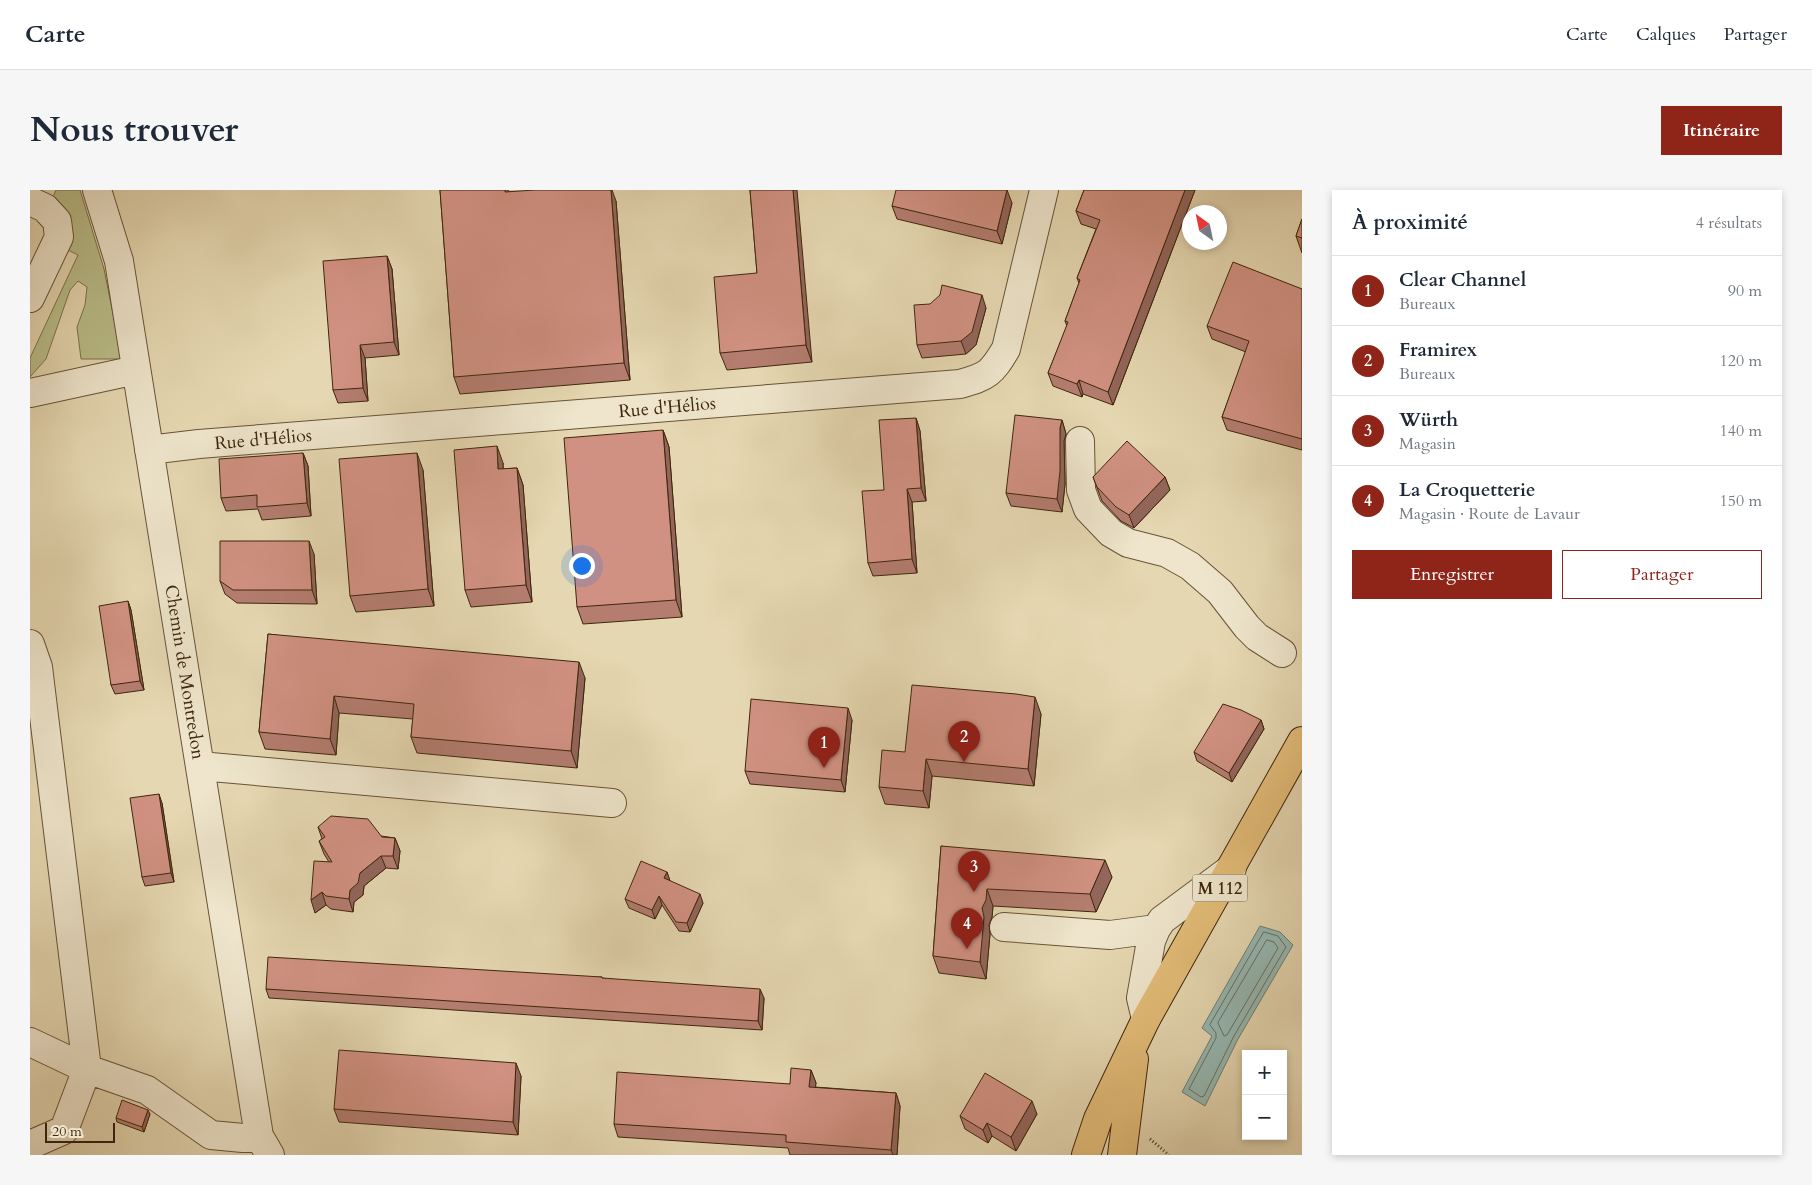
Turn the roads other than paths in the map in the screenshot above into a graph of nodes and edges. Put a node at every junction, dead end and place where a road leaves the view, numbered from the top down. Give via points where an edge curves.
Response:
1 (97, 190) edge
2 (1044, 190) edge
3 (30, 201) edge
4 (30, 298) edge
5 (136, 370) junction
6 (30, 393) edge
7 (1080, 441) dead end
8 (149, 450) junction
9 (30, 644) edge
10 (1282, 653) dead end
11 (1302, 741) edge
12 (200, 766) junction
13 (612, 803) dead end
14 (1232, 868) junction
15 (1004, 927) dead end
16 (1156, 929) junction
17 (1142, 1027) junction
18 (30, 1042) edge
19 (87, 1069) junction
20 (30, 1145) edge
21 (264, 1146) edge
22 (1086, 1155) edge
23 (1122, 1155) edge

1 - 5 street, Chemin de Montredon via 120,260
2 - 8 street, Rue d'Hélios via 1006,349 996,367 981,378 960,384
3 - 4 street via 44,208 56,221 59,237
5 - 6 street
5 - 8 street, Chemin de Montredon
7 - 10 street via 1081,490 1088,509 1110,533 1128,543 1167,553 1190,566 1220,592 1247,627
8 - 12 street, Chemin de Montredon
9 - 19 street via 38,667
11 - 14 main road, M 112
12 - 13 street
12 - 21 street, Chemin de Montredon
14 - 16 street via 1162,920
14 - 17 main road, M 112
15 - 16 street via 1110,935
16 - 17 street via 1141,998
17 - 22 main road, M 112 via 1098,1119
17 - 23 main road, M 112
18 - 19 street
19 - 20 street via 64,1130
19 - 21 street via 147,1090 211,1135 243,1138

